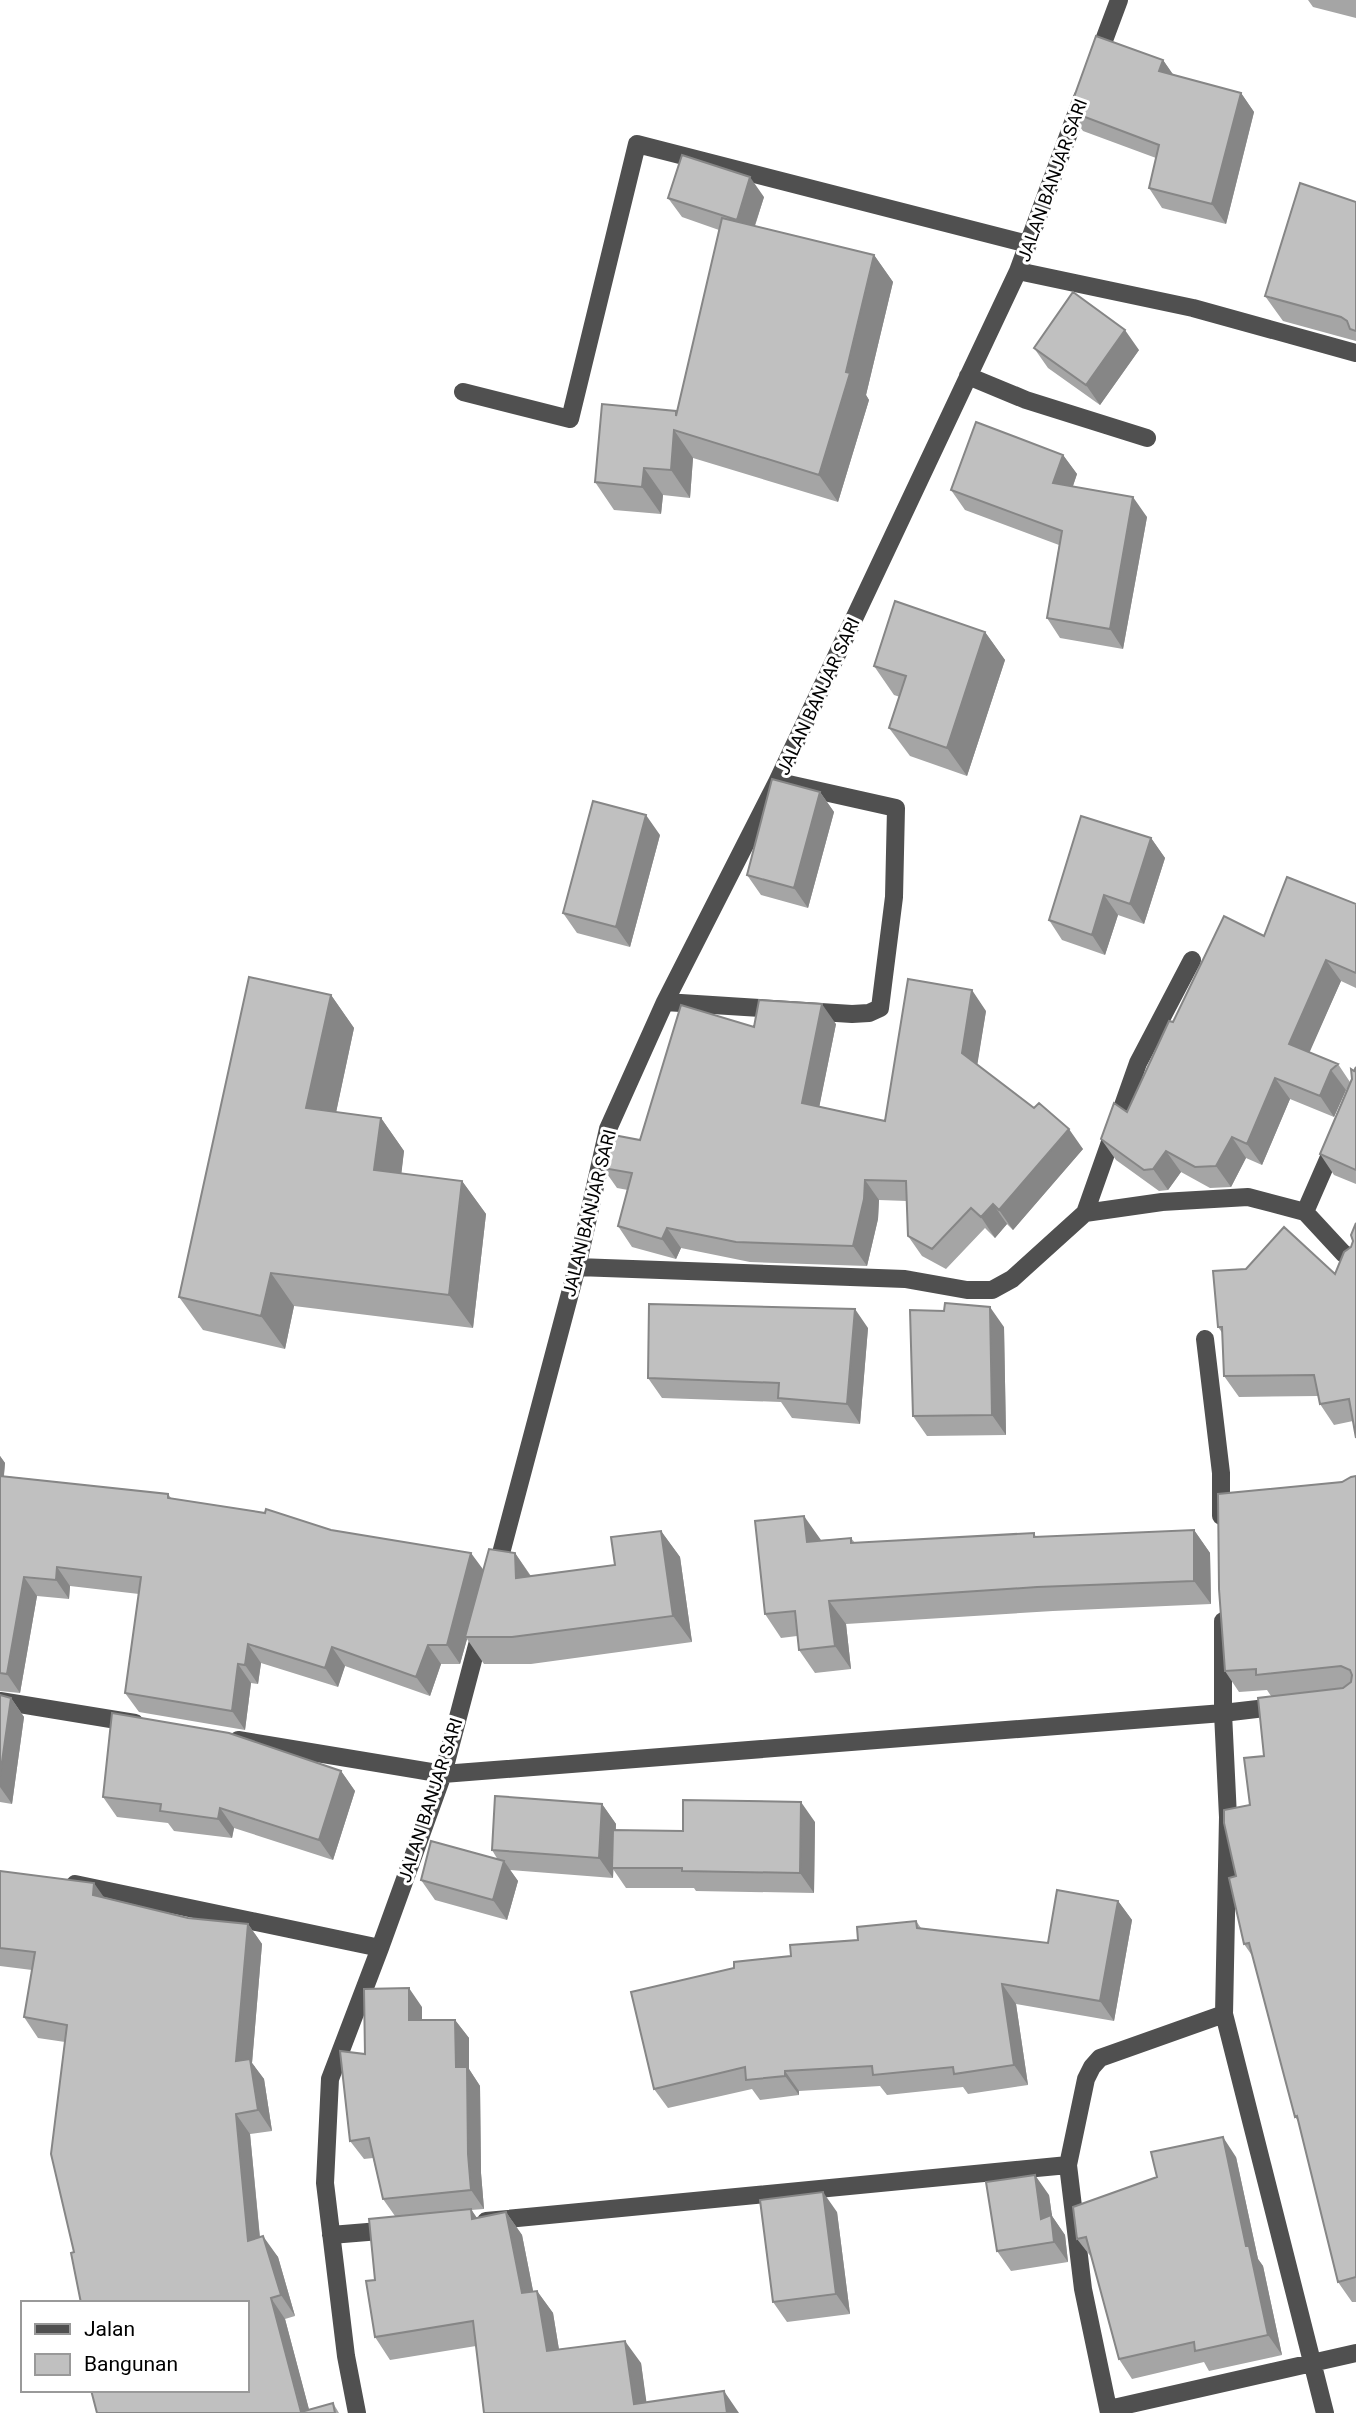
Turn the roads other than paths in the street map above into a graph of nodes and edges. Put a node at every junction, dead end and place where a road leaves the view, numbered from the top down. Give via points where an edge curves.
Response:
1 (1119, 0) edge
2 (1028, 244) junction
3 (1018, 271) junction
4 (1356, 353) edge
5 (968, 376) junction
6 (463, 392) dead end
7 (1147, 438) dead end
8 (777, 782) junction
9 (1192, 960) dead end
10 (665, 1002) junction
11 (1341, 1130) edge
12 (1305, 1212) junction
13 (1085, 1213) junction
14 (1356, 1262) edge
15 (577, 1267) junction
16 (1205, 1339) dead end
17 (1222, 1536) edge
18 (492, 1584) edge
19 (1223, 1604) edge
20 (485, 1611) edge
21 (0, 1701) edge
22 (1303, 1704) edge
23 (1223, 1713) junction
24 (148, 1725) edge
25 (215, 1736) edge
26 (443, 1774) junction
27 (60, 1882) edge
28 (380, 1948) junction
29 (1224, 2014) junction
30 (1068, 2165) junction
31 (470, 2222) edge
32 (414, 2227) edge
33 (331, 2235) junction
34 (1356, 2353) edge
35 (1313, 2361) junction
36 (1109, 2411) edge
37 (358, 2413) edge
38 (1325, 2413) edge

1 - 2 street, JALAN BANJAR SARI
2 - 3 street, JALAN BANJAR SARI
2 - 6 street via 637,144 570,419
3 - 4 street via 1193,308
3 - 5 street, JALAN BANJAR SARI
5 - 7 street via 1026,400
5 - 8 street, JALAN BANJAR SARI
8 - 10 street, JALAN BANJAR SARI
8 - 10 street via 896,808 894,897 880,1008 852,1014
9 - 13 street via 1138,1063
10 - 15 street, JALAN BANJAR SARI via 608,1129
11 - 12 street
12 - 13 street via 1248,1197
12 - 14 street
13 - 15 street via 1012,1279 992,1290 905,1279
15 - 18 street, JALAN BANJAR SARI
16 - 17 street via 1227,1504
19 - 23 street
20 - 26 street, JALAN BANJAR SARI
21 - 24 street
22 - 23 street
23 - 26 street
23 - 29 street via 1228,1817
25 - 26 street
26 - 28 street, JALAN BANJAR SARI
27 - 28 street
28 - 33 street, JALAN BANJAR SARI via 330,2079 324,2183
29 - 30 street via 1100,2059 1086,2079
29 - 35 street
30 - 31 street
30 - 36 street via 1083,2289
32 - 33 street
33 - 37 street, JALAN BANJAR SARI
34 - 35 street
35 - 36 street
35 - 38 street

